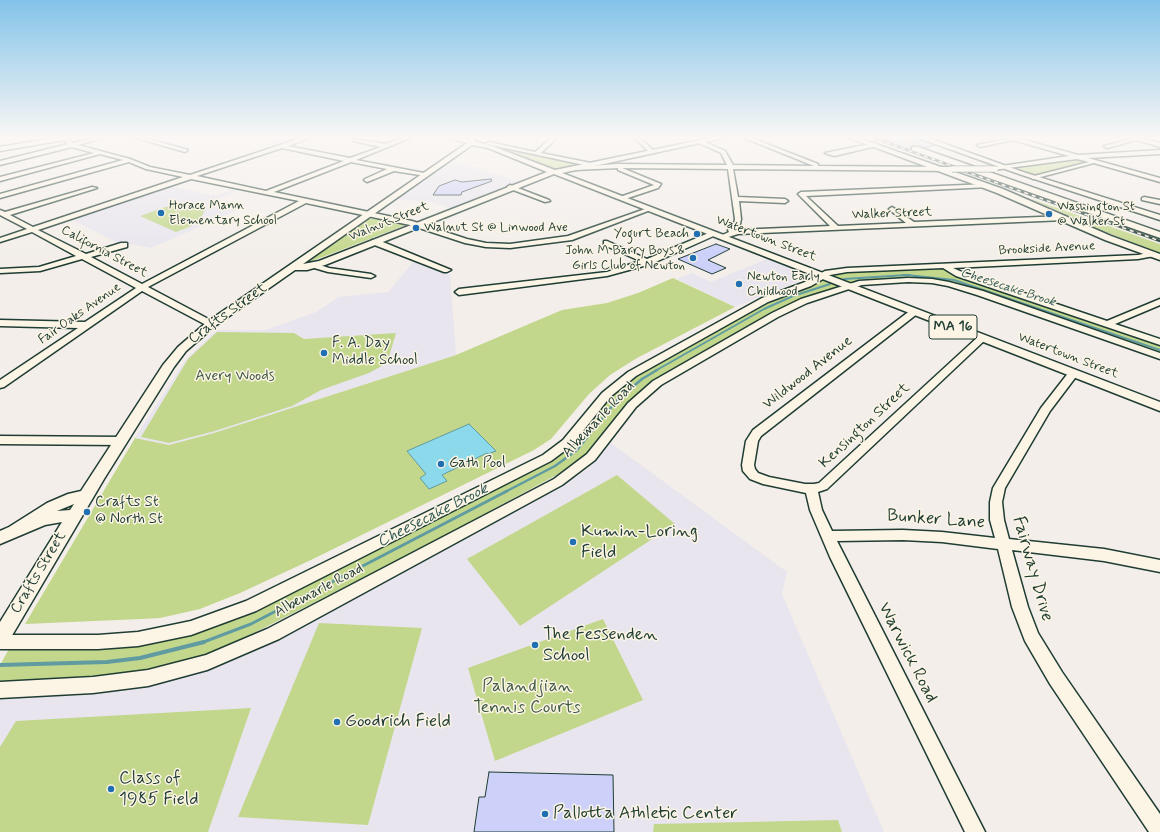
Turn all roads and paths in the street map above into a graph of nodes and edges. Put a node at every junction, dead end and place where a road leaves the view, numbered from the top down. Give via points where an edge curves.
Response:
1 (12, 176) edge
2 (72, 176) edge
3 (185, 176) edge
4 (194, 176) edge
5 (310, 176) edge
6 (377, 176) edge
7 (423, 176) edge
8 (543, 176) edge
9 (564, 176) edge
10 (637, 176) edge
11 (731, 176) edge
12 (960, 176) edge
13 (994, 176) edge
14 (999, 176) edge
15 (1030, 176) edge
16 (1038, 176) edge
17 (1145, 176) edge
18 (191, 177) junction
19 (1033, 177) junction
20 (0, 179) edge
21 (367, 180) dead end
22 (1160, 180) edge
23 (988, 186) junction
24 (510, 187) junction
25 (94, 188) dead end
26 (266, 193) junction
27 (0, 196) edge
28 (622, 198) junction
29 (735, 199) junction
30 (1144, 199) dead end
31 (304, 201) junction
32 (547, 201) dead end
33 (785, 201) dead end
34 (1160, 202) edge
35 (650, 209) junction
36 (892, 209) dead end
37 (2, 213) edge
38 (368, 214) junction
39 (1064, 218) junction
40 (1160, 218) edge
41 (418, 225) junction
42 (913, 225) junction
43 (836, 228) junction
44 (34, 230) junction
45 (1160, 230) edge
46 (733, 232) junction
47 (1160, 235) edge
48 (718, 236) junction
49 (0, 240) edge
50 (375, 242) junction
51 (607, 243) dead end
52 (124, 245) dead end
53 (84, 256) junction
54 (1156, 256) edge
55 (648, 262) junction
56 (314, 266) junction
57 (944, 266) junction
58 (293, 267) junction
59 (447, 270) dead end
60 (0, 271) edge
61 (371, 276) dead end
62 (822, 276) junction
63 (849, 286) junction
64 (142, 287) junction
65 (459, 292) dead end
66 (1160, 302) edge
67 (914, 312) junction
68 (215, 321) junction
69 (0, 323) edge
70 (86, 325) junction
71 (1108, 325) junction
72 (982, 338) junction
73 (1160, 342) edge
74 (1160, 356) edge
75 (1074, 374) junction
76 (0, 384) edge
77 (1160, 407) edge
78 (0, 440) edge
79 (121, 441) junction
80 (752, 474) joint
81 (811, 488) junction
82 (86, 496) junction
83 (75, 514) junction
84 (15, 531) junction
85 (827, 536) junction
86 (0, 538) edge
87 (1003, 545) junction
88 (1160, 566) edge
89 (0, 638) edge
90 (0, 642) edge
91 (0, 690) edge
92 (1160, 831) edge
93 (975, 832) edge

1 - 20 street
2 - 27 street
3 - 18 street
4 - 18 street
5 - 26 street
6 - 21 street
7 - 38 main road, Crafts Street
8 - 24 main road, Walnut Street
9 - 28 main road, Watertown Street / MA 16
10 - 28 street via 658,184
11 - 29 street
12 - 23 main road
13 - 47 highway
14 - 45 highway
15 - 19 main road
16 - 19 street
17 - 22 street
18 - 26 street
18 - 44 street
19 - 40 main road
23 - 39 main road
23 - 43 street via 801,194
24 - 32 street
24 - 41 main road, Walnut Street
25 - 37 street
26 - 31 street
28 - 35 main road, Watertown Street / MA 16
29 - 33 street
29 - 46 street via 738,220
30 - 34 street
31 - 38 street
31 - 64 street, Fair Oaks Avenue
35 - 41 street via 569,238 510,246 472,243
35 - 48 main road, Watertown Street / MA 16
36 - 42 street
37 - 44 street, California Street
38 - 41 street
38 - 58 main road, Crafts Street
39 - 42 street, Walker Street
39 - 54 main road
41 - 50 main road, Walnut Street
42 - 43 street, Walker Street
43 - 46 street, Walker Street
44 - 49 street
44 - 53 street, California Street
46 - 48 street, Walker Street
48 - 55 street, Walker Street
48 - 62 main road, Watertown Street / MA 16
50 - 56 main road, Walnut Street
50 - 59 street
51 - 55 street
52 - 53 street
53 - 60 street via 40,269
53 - 64 street, California Street
54 - 57 street, Brookside Avenue
55 - 65 street, Walker Street via 596,276
56 - 58 main road, Walnut Street
56 - 61 street
57 - 62 street, Albemarle Road via 842,271
57 - 71 street, Albemarle Road via 959,274
58 - 68 main road, Crafts Street
62 - 63 main road, Watertown Street / MA 16
62 - 90 street, Albemarle Road via 765,300 628,377 602,399 566,443 547,458 247,608 191,628 138,639 103,642
63 - 67 main road, Watertown Street / MA 16
63 - 74 street, Albemarle Road via 916,280 953,285
63 - 91 street, Albemarle Road via 780,312 657,383 626,412 591,457 558,482 273,634 207,662 148,678 93,685
64 - 68 street, California Street via 196,315
64 - 70 street, Fair Oaks Avenue
66 - 71 street
67 - 72 main road, Watertown Street / MA 16
67 - 80 street, Wildwood Avenue via 757,433 752,441 748,465
68 - 79 main road, Crafts Street via 189,341 175,357
69 - 70 street
70 - 76 street, Fair Oaks Avenue
71 - 73 street, Albemarle Road
72 - 75 main road, Watertown Street / MA 16
72 - 81 street, Kensington Street via 828,483 821,488
75 - 77 main road, Watertown Street / MA 16
75 - 87 street, Fairway Drive via 1045,410 999,488 996,508
78 - 79 street
79 - 82 main road, Crafts Street
80 - 81 street, Kensington Street via 767,482
81 - 85 street, Warwick Road via 816,510
82 - 83 main road, Crafts Street
82 - 84 main road via 56,505
83 - 84 main road via 43,519
83 - 89 main road, Crafts Street
84 - 86 main road
85 - 87 street, Bunker Lane via 923,536
85 - 93 street, Warwick Road
87 - 88 street, Bunker Lane via 1104,556
87 - 92 street, Fairway Drive via 1022,616 1034,641 1056,678

